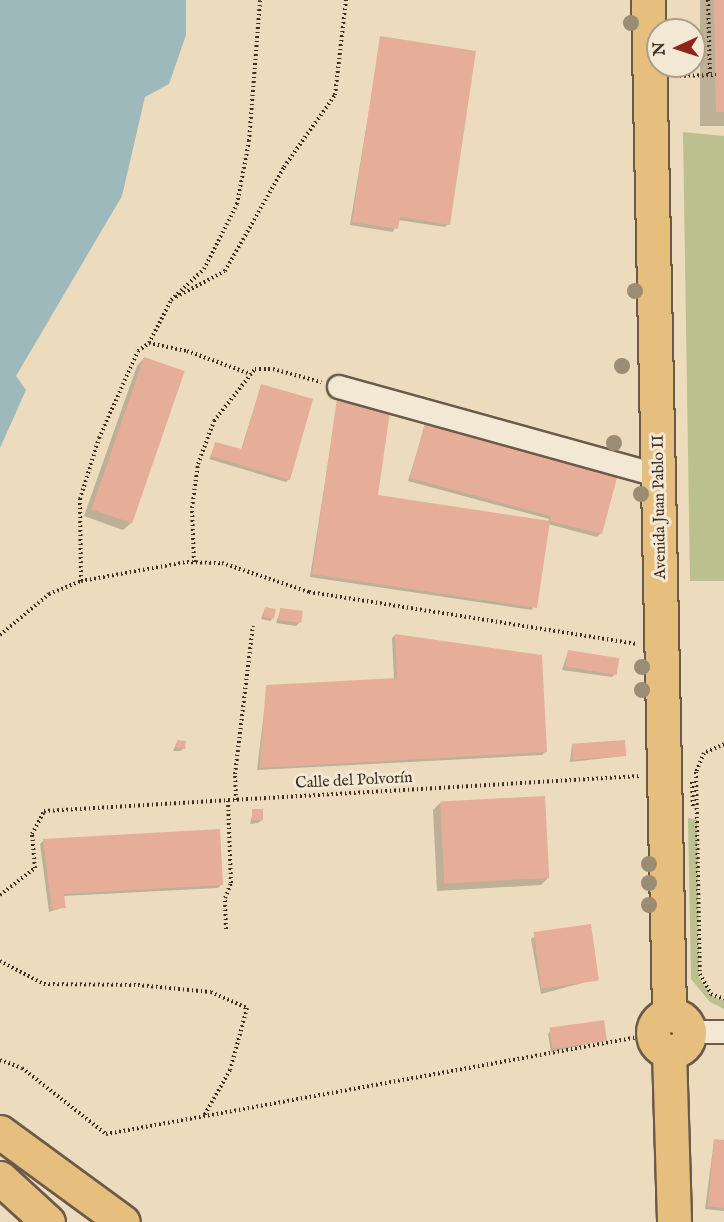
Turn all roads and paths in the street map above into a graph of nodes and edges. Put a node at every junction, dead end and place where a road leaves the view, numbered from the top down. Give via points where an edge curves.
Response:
1 (260, 0) edge
2 (346, 0) edge
3 (648, 0) edge
4 (708, 0) edge
5 (706, 75) edge
6 (171, 300) junction
7 (149, 344) junction
8 (251, 374) junction
9 (339, 387) joint
10 (660, 476) junction
11 (195, 562) junction
12 (81, 581) junction
13 (253, 626) dead end
14 (0, 635) edge
15 (662, 648) junction
16 (724, 744) edge
17 (665, 774) junction
18 (228, 800) junction
19 (236, 800) junction
20 (0, 895) edge
21 (226, 929) dead end
22 (0, 961) edge
23 (724, 999) edge
24 (724, 1032) edge
25 (670, 1033) junction
26 (0, 1060) edge
27 (204, 1116) junction
28 (0, 1132) edge
29 (0, 1178) edge
30 (672, 1186) junction
31 (48, 1222) edge
32 (123, 1222) edge
33 (668, 1222) edge
34 (674, 1222) edge

1 - 6 path via 249,141 237,204 204,269
2 - 6 path via 335,95 284,166 225,271
3 - 10 highway, Avenida Juan Pablo II
4 - 5 path via 713,75
6 - 7 path
7 - 8 path via 187,351
7 - 12 path via 138,351 99,438 80,499
8 - 9 path via 255,369 273,369
8 - 11 path via 213,421 198,464 192,508
9 - 10 street
10 - 15 highway, Avenida Juan Pablo II
11 - 12 path
11 - 15 path via 244,569 309,592
12 - 14 path via 49,594
13 - 19 path via 235,774
15 - 17 highway, Avenida Juan Pablo II
16 - 23 path via 713,746 699,761 696,809 700,974 711,994
17 - 19 path, Calle del Polvorín
17 - 25 highway, Avenida Juan Pablo II
18 - 19 path, Calle del Polvorín
18 - 20 path, Calle del Polvorín via 44,811 32,834 35,868
18 - 21 path via 231,883 225,898
22 - 27 path via 44,984 138,985 211,992 247,1008 230,1070
24 - 25 street
25 - 27 path
25 - 30 highway, Avenida Juan Pablo II
26 - 27 path via 22,1068 106,1134
28 - 32 highway
29 - 31 highway
30 - 33 highway, Avenida Juan Pablo II
30 - 34 highway, Avenida Juan Pablo II

